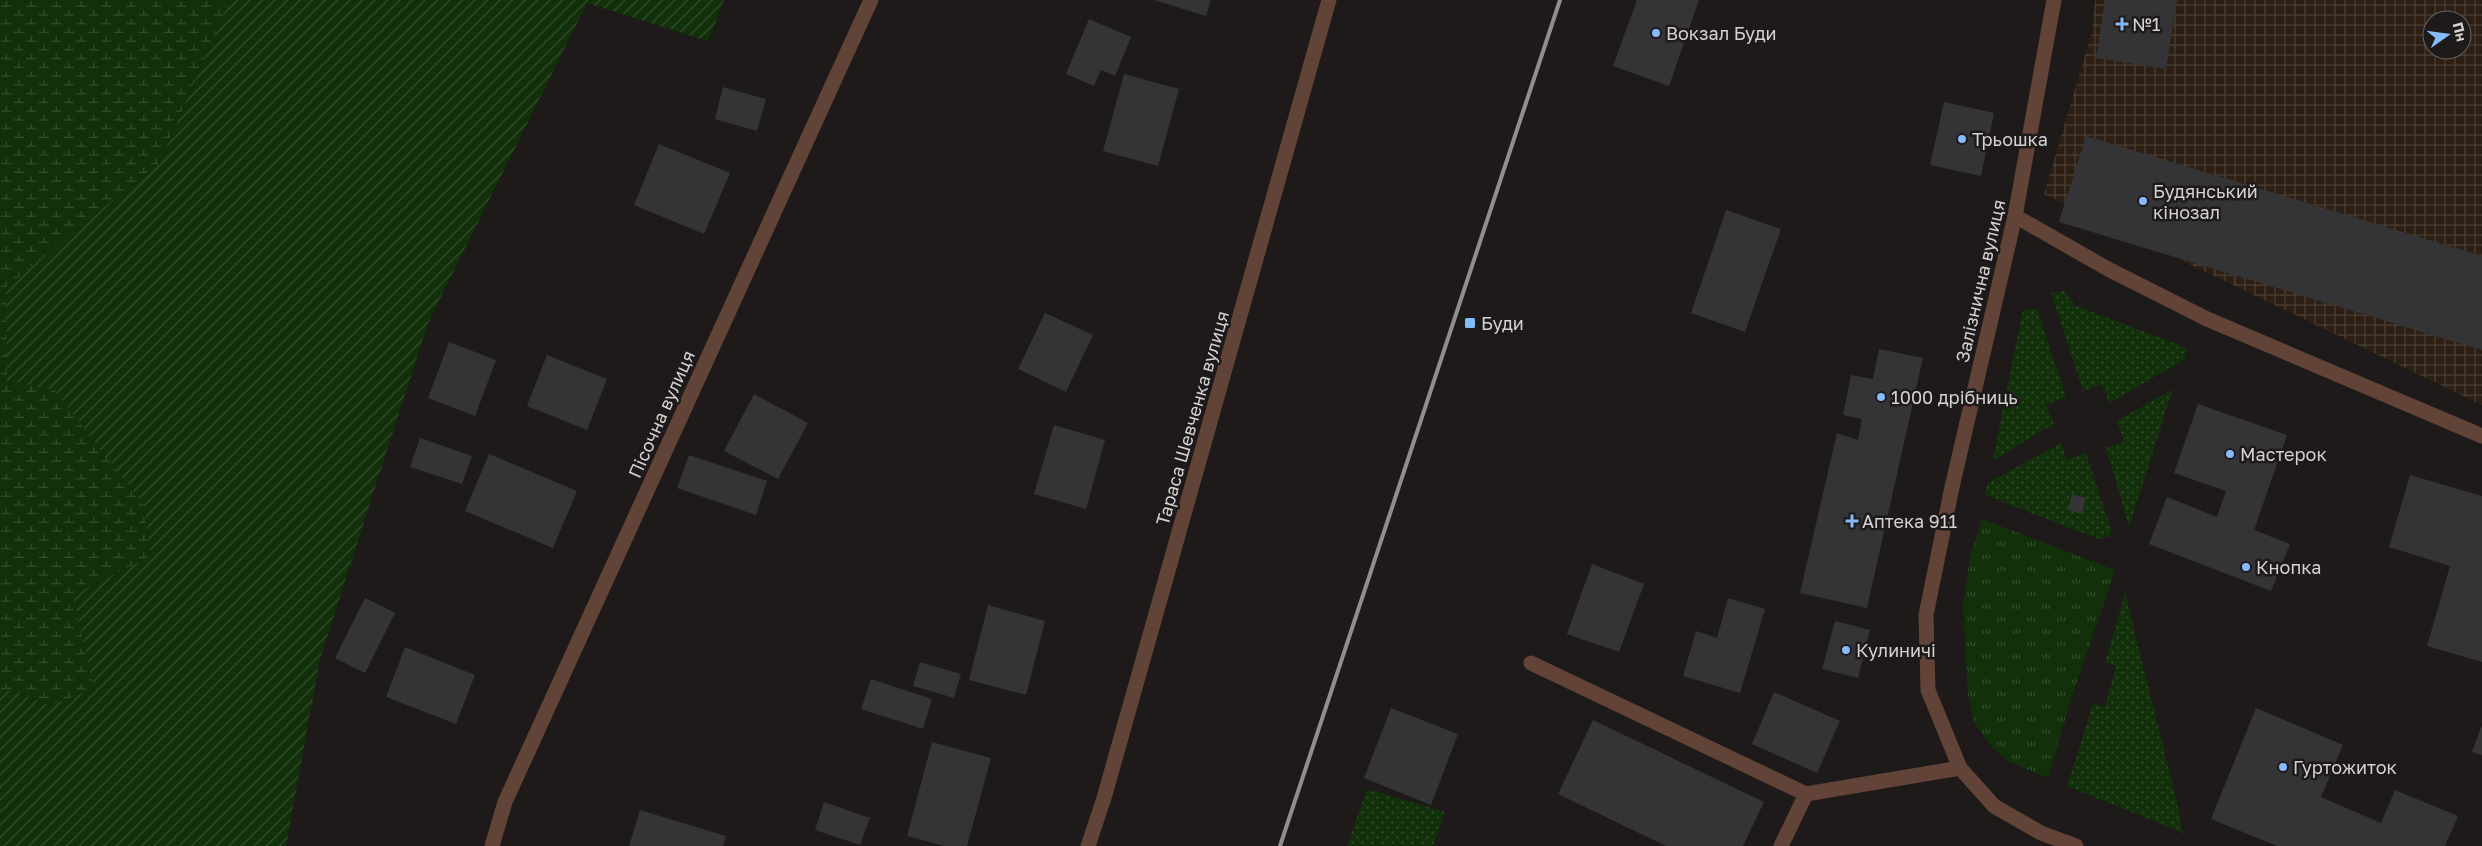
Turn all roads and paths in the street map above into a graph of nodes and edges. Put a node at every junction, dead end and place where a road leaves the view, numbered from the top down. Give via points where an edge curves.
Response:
1 (871, 0) edge
2 (1329, 0) edge
3 (2054, 0) edge
4 (2015, 216) junction
5 (2482, 436) edge
6 (1531, 663) dead end
7 (1960, 768) junction
8 (1806, 794) junction
9 (492, 846) edge
10 (1088, 846) edge
11 (1781, 846) edge
12 (2076, 846) edge

1 - 9 street, Пісочна вулиця via 505,802
2 - 10 street, Тараса Шевченка вулиця
3 - 4 street, Залізнична вулиця
4 - 5 street via 2108,269 2207,319
4 - 7 street, Залізнична вулиця via 1926,615 1928,690
6 - 8 street
7 - 8 street
7 - 12 street, Залізнична вулиця via 1994,806 2041,833
8 - 11 street

